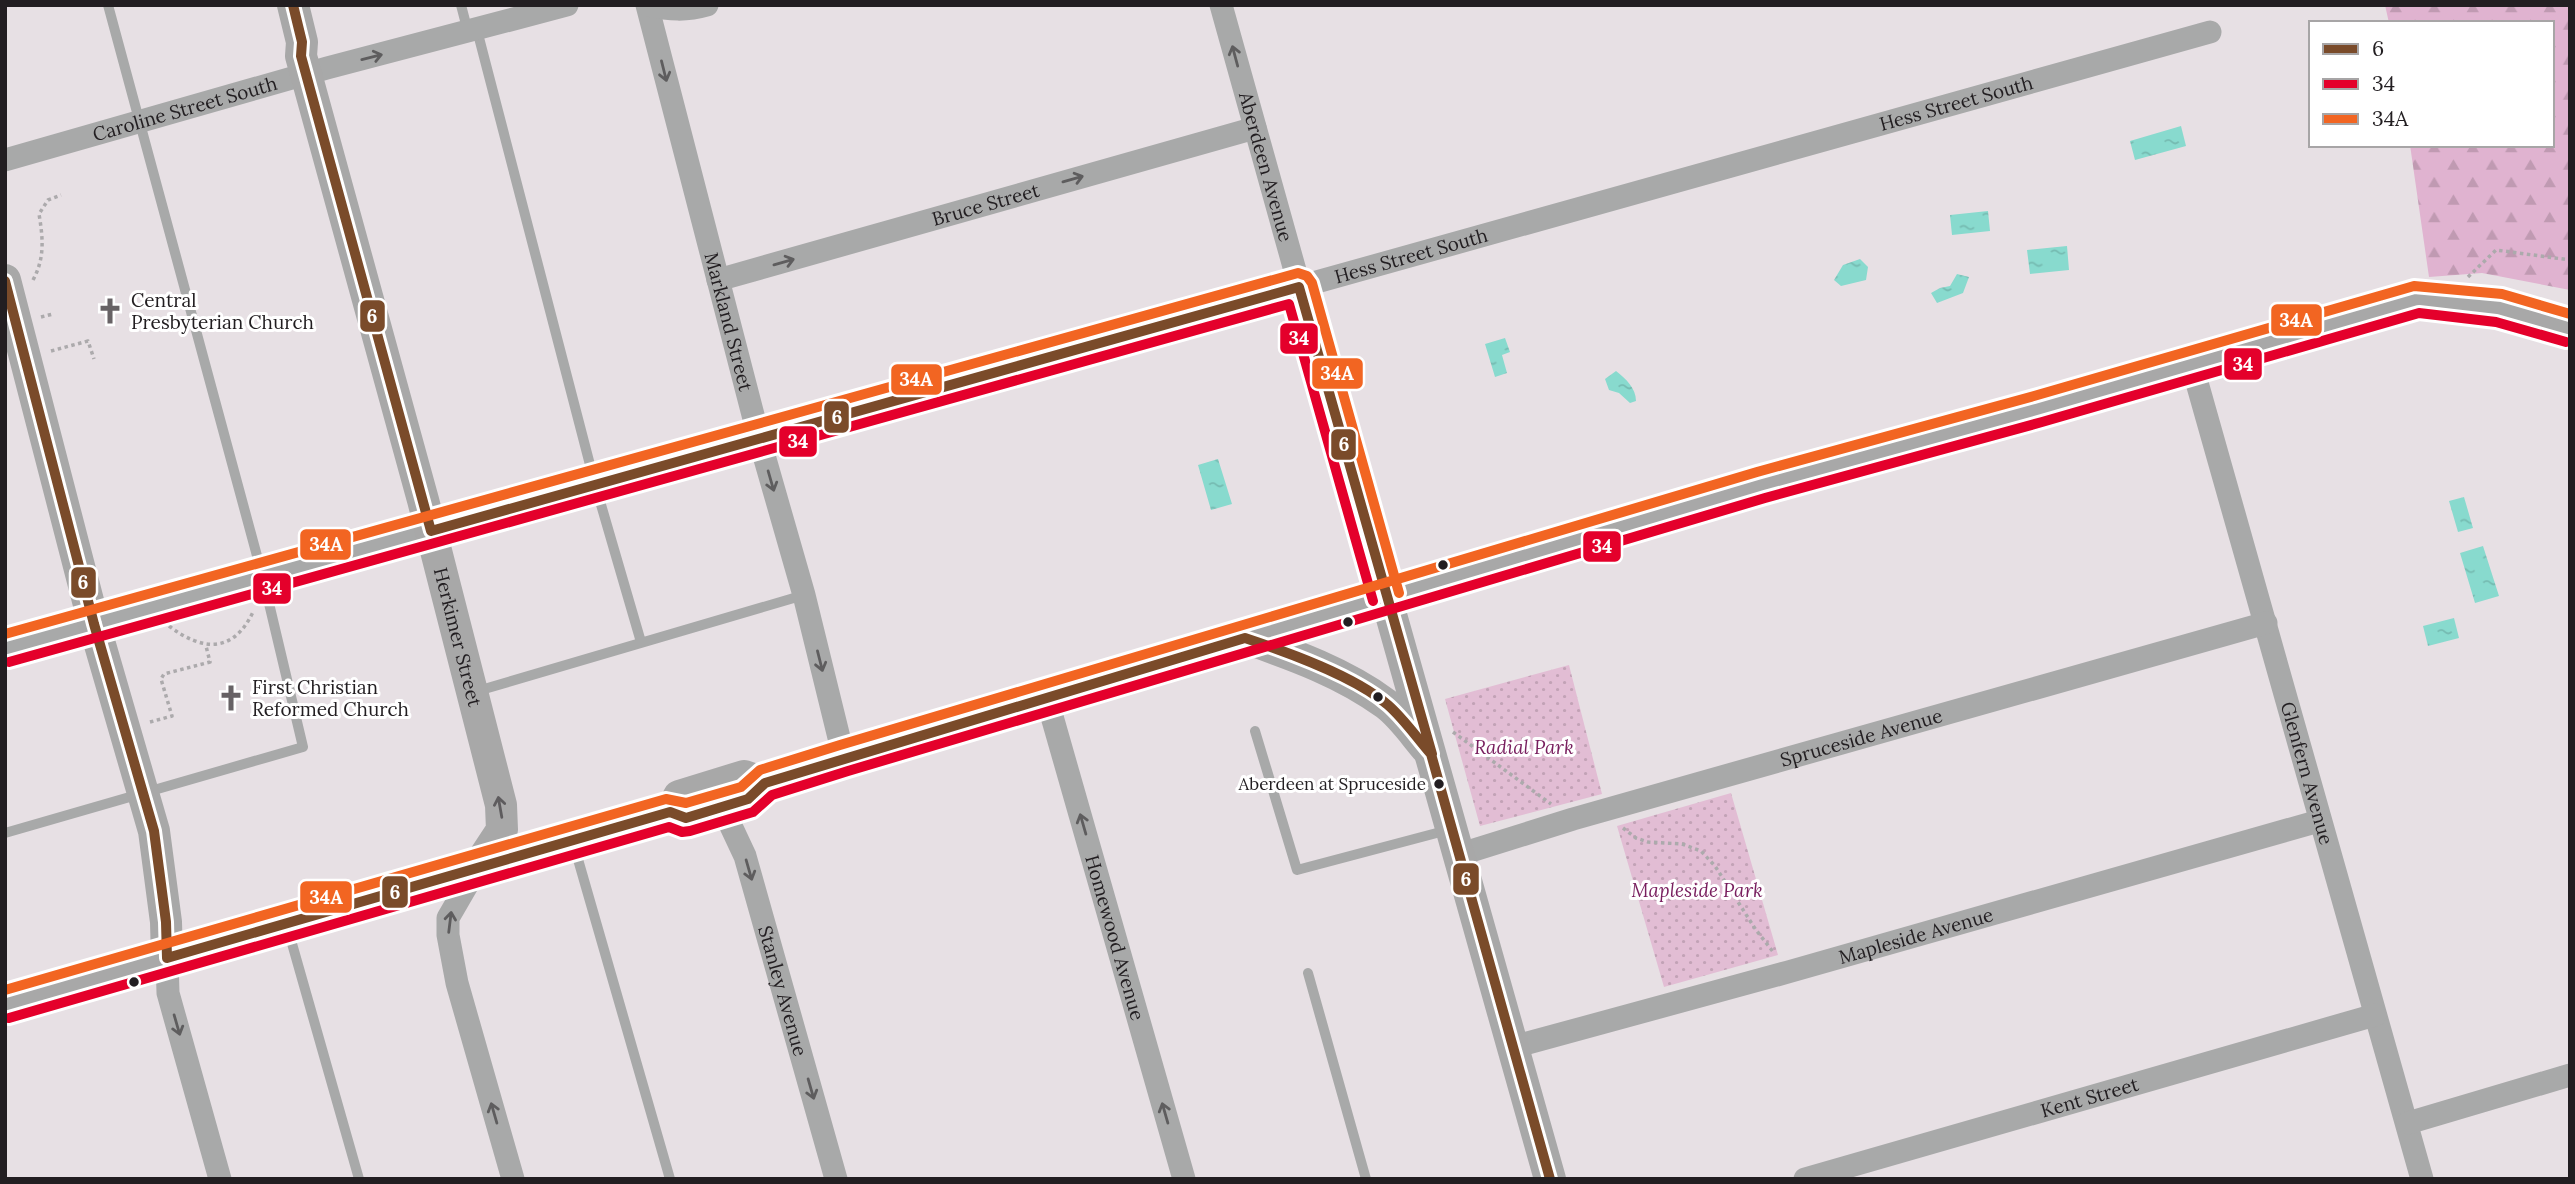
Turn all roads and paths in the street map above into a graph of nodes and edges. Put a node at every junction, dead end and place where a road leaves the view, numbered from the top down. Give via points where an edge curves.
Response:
1 (108, 5) edge
2 (293, 5) edge
3 (461, 5) edge
4 (567, 5) edge
5 (648, 5) edge
6 (707, 5) edge
7 (1221, 5) edge
8 (472, 31) junction
9 (2210, 32) dead end
10 (306, 74) junction
11 (138, 124) junction
12 (1255, 128) junction
13 (5, 160) edge
14 (61, 195) dead end
15 (2570, 260) edge
16 (718, 280) junction
17 (1299, 287) junction
18 (8, 289) edge
19 (2444, 301) junction
20 (2570, 329) edge
21 (26, 359) junction
22 (94, 359) dead end
23 (2192, 365) junction
24 (759, 438) junction
25 (595, 484) junction
26 (430, 531) junction
27 (260, 579) junction
28 (804, 595) junction
29 (1386, 597) junction
30 (155, 607) junction
31 (2266, 622) junction
32 (94, 624) junction
33 (1245, 638) junction
34 (640, 642) junction
35 (206, 646) junction
36 (5, 649) edge
37 (472, 692) junction
38 (1047, 699) junction
39 (157, 720) dead end
40 (1255, 731) dead end
41 (1441, 741) junction
42 (844, 758) junction
43 (765, 783) junction
44 (142, 792) junction
45 (725, 806) junction
46 (670, 812) junction
47 (1601, 812) junction
48 (1573, 819) junction
49 (2319, 821) junction
50 (5, 833) edge
51 (573, 841) junction
52 (1454, 842) junction
53 (477, 868) junction
54 (286, 923) junction
55 (167, 958) junction
56 (1788, 972) junction
57 (1308, 973) dead end
58 (5, 1005) edge
59 (2375, 1015) junction
60 (1513, 1047) junction
61 (2570, 1075) edge
62 (2408, 1123) junction
63 (220, 1179) edge
64 (359, 1179) edge
65 (513, 1179) edge
66 (670, 1179) edge
67 (836, 1179) edge
68 (1184, 1179) edge
69 (1366, 1179) edge
70 (1549, 1179) edge
71 (1805, 1179) edge
72 (2422, 1179) edge

1 - 11 lane
2 - 10 main road, Herkimer Street
3 - 8 lane
4 - 8 street, Caroline Street South
5 - 6 street via 669,10
5 -> 16 street, Markland Street
12 -> 7 street, Aberdeen Avenue
10 -> 8 street, Caroline Street South
8 - 25 lane
9 - 17 street, Hess Street South
10 - 11 street, Caroline Street South
10 - 26 main road, Herkimer Street
11 - 13 street, Caroline Street South
11 - 27 lane
16 -> 12 street, Bruce Street
12 - 17 street, Aberdeen Avenue
14 - 18 path via 48,200 38,214 43,243 40,267 31,285
15 - 19 path via 2496,250
16 - 24 street, Markland Street
17 - 24 street, Hess Street South
17 - 29 street, Aberdeen Avenue
18 - 21 main road
19 - 20 main road via 2498,308
19 - 23 main road via 2418,299
21 - 22 path via 88,341
21 - 32 main road
23 - 29 main road via 1761,485
23 - 31 street, Glenfern Avenue
24 - 25 street, Hess Street South
24 -> 28 street, Markland Street
25 - 26 street, Hess Street South
25 - 34 lane
26 - 27 street, Hess Street South
26 - 37 main road, Herkimer Street
27 - 30 street, Hess Street South
27 - 35 path via 259,599 241,632 226,642
27 - 44 lane via 303,747
28 - 34 lane
28 -> 42 street, Markland Street
29 - 33 main road
29 - 41 main road, Aberdeen Avenue
30 - 32 street, Hess Street South
30 - 35 path via 177,632
31 - 47 street, Spruceside Avenue
31 - 49 street, Glenfern Avenue
32 - 36 street, Hess Street South
32 - 44 main road
33 - 38 main road
33 - 41 main road via 1297,656 1366,690
34 - 37 lane
35 - 39 path via 209,662 164,674 161,679 172,716
53 -> 37 main road, Herkimer Street via 502,830 502,817
38 - 42 main road
68 -> 38 street, Homewood Avenue
40 - 52 lane via 1297,870
41 - 48 path
41 - 52 main road, Aberdeen Avenue
42 - 43 main road
43 - 45 main road via 748,799
43 - 46 main road via 744,776 679,796
44 - 50 lane
44 - 55 main road via 154,831
45 - 46 main road via 686,818
45 -> 67 street, Stanley Avenue via 745,856
46 - 51 main road
47 - 48 street, Spruceside Avenue
47 - 56 path via 1636,838 1701,850
48 - 52 street, Spruceside Avenue
49 - 56 street, Mapleside Avenue
49 - 59 street, Glenfern Avenue
51 - 53 main road
51 - 66 lane
52 - 60 main road, Aberdeen Avenue
53 - 54 main road
65 -> 53 street, Herkimer Street via 457,983 449,935 448,918
54 - 55 main road
54 - 64 lane
55 - 58 main road
55 -> 63 street via 168,993
56 - 60 street, Mapleside Avenue
57 - 69 lane
59 - 62 street, Glenfern Avenue
59 - 71 street, Kent Street
60 - 70 main road, Aberdeen Avenue
61 - 62 street
62 - 72 street, Glenfern Avenue

